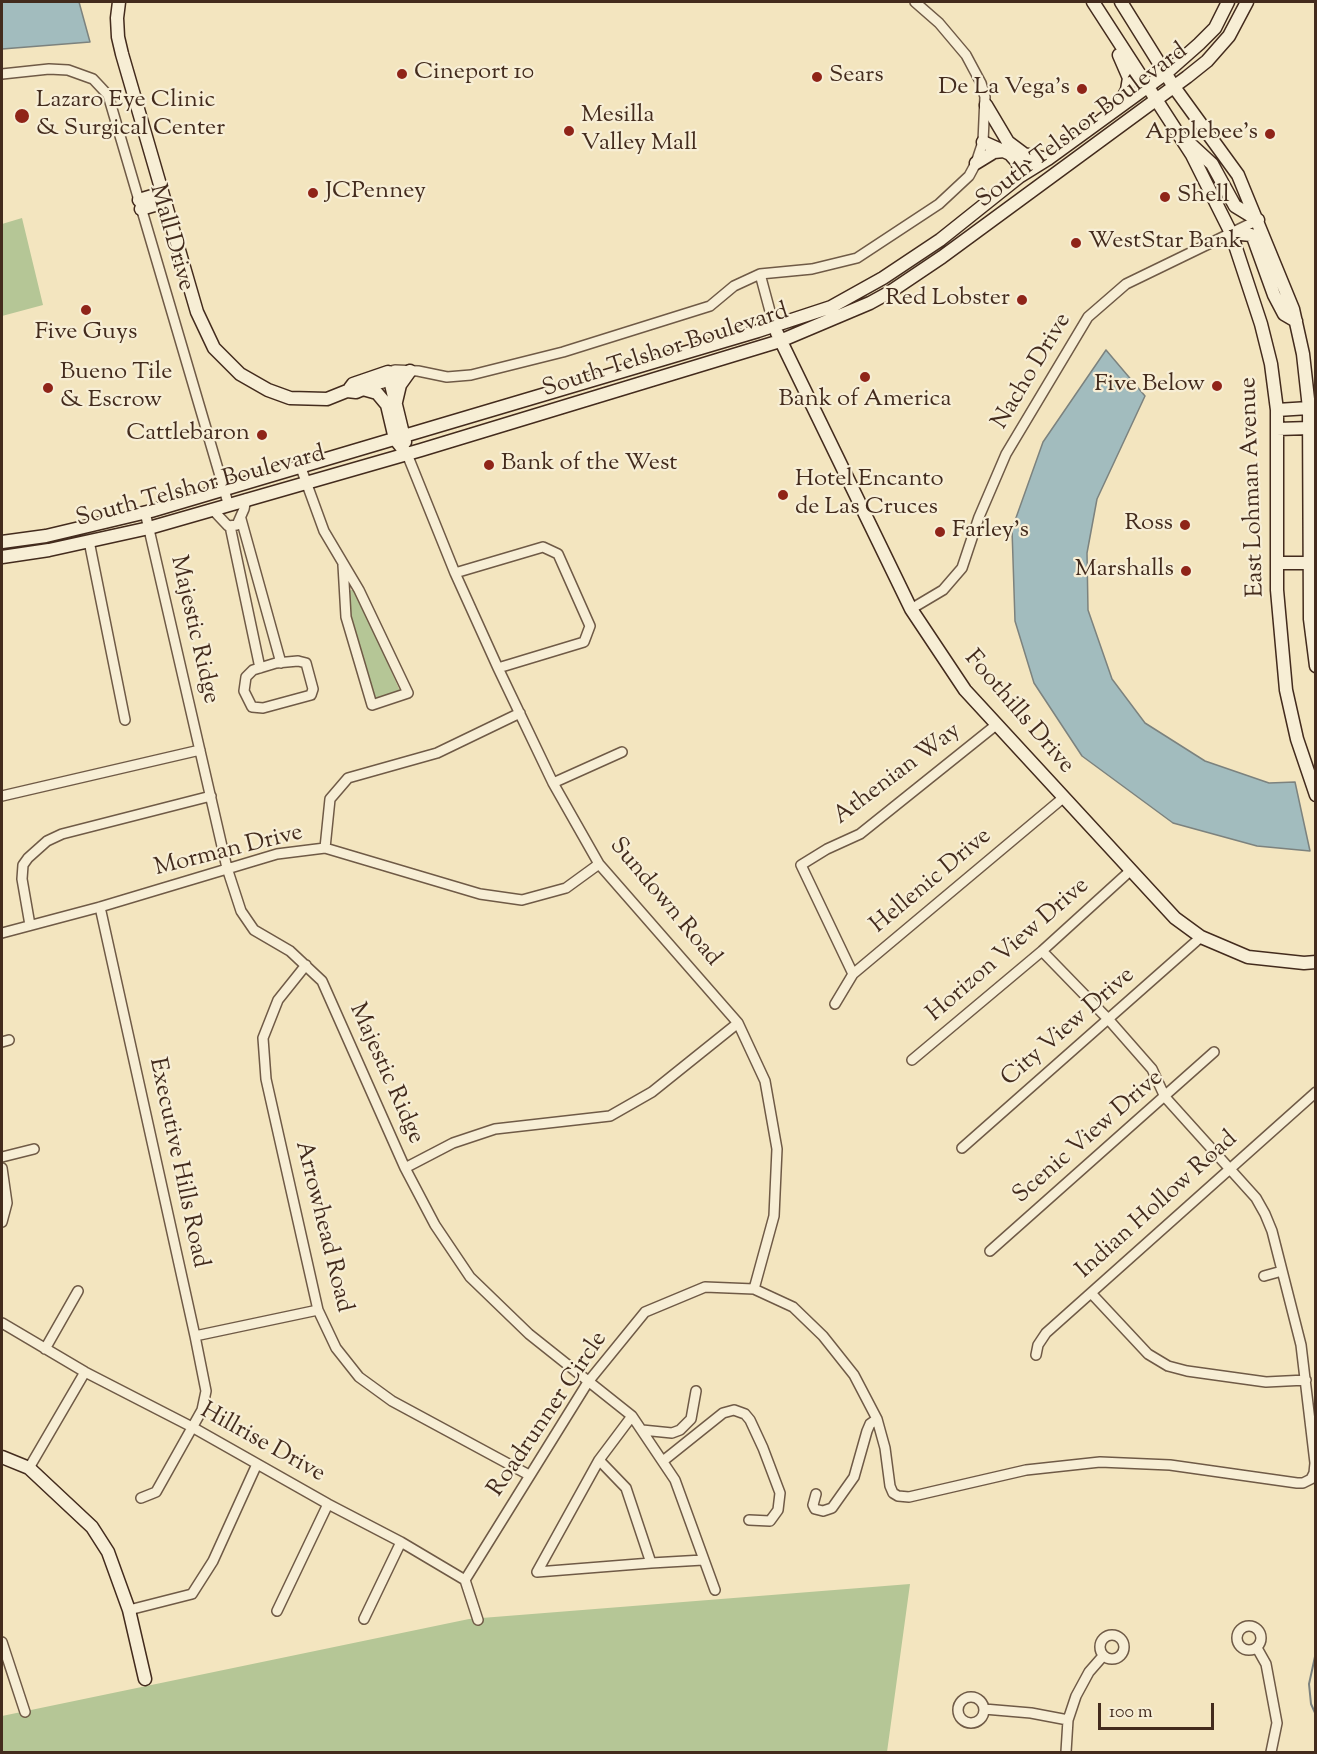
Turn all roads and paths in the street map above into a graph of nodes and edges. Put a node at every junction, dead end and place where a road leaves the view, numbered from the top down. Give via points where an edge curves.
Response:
1 (120, 2) edge
2 (915, 2) edge
3 (1093, 2) edge
4 (1120, 2) edge
5 (1228, 2) edge
6 (1241, 2) edge
7 (1247, 2) edge
8 (1102, 15) junction
9 (1239, 18) junction
10 (2, 74) edge
11 (1165, 74) junction
12 (1147, 86) junction
13 (1174, 87) junction
14 (1156, 100) junction
15 (986, 105) junction
16 (1116, 109) junction
17 (1178, 134) junction
18 (984, 139) junction
19 (1006, 147) junction
20 (1048, 159) junction
21 (976, 163) junction
22 (1019, 177) junction
23 (1007, 187) junction
24 (164, 198) junction
25 (140, 205) junction
26 (1258, 220) junction
27 (1231, 233) junction
28 (961, 244) junction
29 (760, 274) junction
30 (1296, 321) junction
31 (774, 326) junction
32 (780, 340) junction
33 (410, 371) junction
34 (384, 378) junction
35 (363, 389) junction
36 (347, 391) junction
37 (391, 404) junction
38 (1309, 408) junction
39 (1277, 410) junction
40 (1277, 429) junction
41 (1310, 429) junction
42 (400, 438) junction
43 (407, 454) junction
44 (301, 468) junction
45 (305, 482) junction
46 (225, 490) junction
47 (246, 499) junction
48 (228, 503) junction
49 (212, 508) junction
50 (145, 512) junction
51 (241, 519) junction
52 (230, 526) junction
53 (149, 528) junction
54 (89, 541) junction
55 (2, 542) edge
56 (2, 557) edge
57 (1277, 563) junction
58 (1311, 563) junction
59 (343, 565) junction
60 (455, 573) junction
61 (911, 609) junction
62 (281, 663) junction
63 (1316, 666) edge
64 (260, 668) junction
65 (498, 668) junction
66 (520, 713) junction
67 (125, 720) dead end
68 (996, 725) junction
69 (200, 750) junction
70 (622, 752) dead end
71 (553, 783) junction
72 (1316, 795) edge
73 (2, 796) edge
74 (211, 796) junction
75 (1064, 798) junction
76 (325, 848) junction
77 (599, 864) junction
78 (227, 868) junction
79 (1130, 870) junction
80 (100, 907) junction
81 (30, 926) junction
82 (2, 933) edge
83 (1201, 937) junction
84 (1042, 951) junction
85 (1316, 962) edge
86 (306, 964) junction
87 (853, 974) junction
88 (836, 1004) dead end
89 (1109, 1020) junction
90 (738, 1023) junction
91 (1214, 1052) dead end
92 (912, 1060) dead end
93 (1316, 1092) edge
94 (1165, 1097) junction
95 (962, 1148) dead end
96 (34, 1149) dead end
97 (2, 1157) edge
98 (2, 1168) edge
99 (405, 1168) junction
100 (1229, 1169) junction
101 (2, 1222) edge
102 (990, 1251) dead end
103 (1282, 1271) junction
104 (1264, 1276) dead end
105 (754, 1289) junction
106 (78, 1291) dead end
107 (1091, 1293) junction
108 (318, 1310) junction
109 (2, 1323) edge
110 (195, 1336) junction
111 (45, 1349) junction
112 (1036, 1355) dead end
113 (85, 1372) junction
114 (1306, 1380) junction
115 (588, 1382) junction
116 (696, 1391) dead end
117 (632, 1416) junction
118 (876, 1419) junction
119 (192, 1427) junction
120 (642, 1430) junction
121 (2, 1457) edge
122 (599, 1460) junction
123 (663, 1461) junction
124 (257, 1464) junction
125 (29, 1468) junction
126 (529, 1475) junction
127 (816, 1494) dead end
128 (141, 1498) dead end
129 (328, 1504) junction
130 (749, 1520) dead end
131 (401, 1542) junction
132 (703, 1560) junction
133 (651, 1563) junction
134 (465, 1580) junction
135 (715, 1590) dead end
136 (129, 1610) junction
137 (278, 1611) dead end
138 (364, 1619) dead end
139 (478, 1620) dead end
140 (2, 1642) edge
141 (1257, 1648) dead end
142 (1103, 1656) dead end
143 (146, 1679) dead end
144 (984, 1709) dead end
145 (26, 1712) dead end
146 (1068, 1720) junction
147 (1066, 1752) edge
148 (1271, 1752) edge

1 - 24 main road via 118,37
2 - 15 street via 966,55 981,83
3 - 8 main road, East Lohman Avenue
4 - 11 main road
5 - 11 main road, South Telshor Boulevard via 1215,28
6 - 9 main road
7 - 9 main road, South Telshor Boulevard
8 - 12 main road, East Lohman Avenue
8 - 16 main road via 1129,78
9 - 13 main road, South Telshor Boulevard via 1207,61
10 - 25 street, Mall Drive via 68,69 93,79 108,95
11 - 12 main road, South Telshor Boulevard
11 - 13 main road
12 - 14 main road, East Lohman Avenue
12 - 16 main road, South Telshor Boulevard
13 - 14 main road, South Telshor Boulevard
13 - 26 main road via 1238,175
14 - 17 main road, East Lohman Avenue
14 - 28 main road, South Telshor Boulevard
15 - 18 street
15 - 19 main road
16 - 20 main road, South Telshor Boulevard
17 - 26 main road via 1212,164 1235,206
17 - 27 main road, East Lohman Avenue
18 - 19 main road
18 - 21 street
19 - 20 main road
19 - 21 main road
19 - 22 main road via 1018,164
20 - 22 main road, South Telshor Boulevard
21 - 29 street via 969,176 939,204 857,258 812,269
22 - 23 main road, South Telshor Boulevard
23 - 28 main road via 962,231
23 - 31 main road, South Telshor Boulevard via 940,240 883,278 831,306
24 - 25 main road
24 - 36 main road via 196,312 214,348 240,374 290,398 327,399
25 - 46 street, Mall Drive
26 - 27 street, Nacho Drive
26 - 30 main road
27 - 30 main road via 1253,237 1274,295 1284,314
27 - 39 main road, East Lohman Avenue via 1261,324
27 - 61 street, Nacho Drive via 1126,284 1088,318 1006,454 962,568 943,590
28 - 32 main road, South Telshor Boulevard via 870,303
29 - 31 street, Foothills Drive
29 - 33 street via 734,286 710,306 508,367 447,377
30 - 38 main road
31 - 32 main road, Foothills Drive
31 - 42 main road, South Telshor Boulevard
32 - 43 main road, South Telshor Boulevard
32 - 61 main road, Foothills Drive
33 - 34 street
33 - 37 main road
34 - 35 street
34 - 36 main road via 353,384
34 - 37 main road, Sundown Road
35 - 36 main road
35 - 37 main road via 377,393
37 - 42 main road, Sundown Road
38 - 39 main road
38 - 41 main road
39 - 40 main road, East Lohman Avenue
40 - 41 main road
40 - 57 main road, East Lohman Avenue
41 - 58 main road
42 - 43 main road, Sundown Road
42 - 44 main road, South Telshor Boulevard
43 - 45 main road, South Telshor Boulevard
43 - 60 street, Sundown Road
44 - 45 street
44 - 46 main road, South Telshor Boulevard
45 - 47 main road, South Telshor Boulevard
45 - 59 street via 324,531
46 - 48 street, Mall Drive
46 - 50 main road, South Telshor Boulevard
47 - 48 main road, South Telshor Boulevard
47 - 51 street
48 - 49 main road, South Telshor Boulevard
49 - 52 street
49 - 53 main road, South Telshor Boulevard
50 - 53 street, Majestic Ridge
50 - 55 main road, South Telshor Boulevard via 46,536
51 - 52 street
51 - 62 street
52 - 64 street
53 - 54 main road, South Telshor Boulevard
53 - 69 street, Majestic Ridge
54 - 56 main road, South Telshor Boulevard
54 - 67 street
57 - 58 main road
57 - 72 main road, East Lohman Avenue via 1286,690
58 - 63 main road via 1310,620
59 - 59 street via 359,590 408,693 372,705 346,617
60 - 65 street, Sundown Road
60 - 65 street via 543,547 558,554 590,626 584,642
61 - 68 main road, Foothills Drive via 965,690
62 - 64 street
62 - 64 street via 306,663 314,689 311,694 263,708 252,707 244,691 246,677
65 - 66 street, Sundown Road
66 - 71 street, Sundown Road
66 - 76 street via 437,753 348,778 330,799
68 - 75 main road, Foothills Drive
68 - 87 street, Athenian Way via 860,834 801,865
69 - 73 street
69 - 74 street, Majestic Ridge
70 - 71 street
71 - 77 street, Sundown Road
74 - 78 street, Majestic Ridge
74 - 81 street via 62,834 47,842 23,865
75 - 79 main road, Foothills Drive
75 - 87 street, Hellenic Drive
76 - 77 street, Morman Drive via 480,894 522,900 566,888
76 - 78 street, Morman Drive via 277,854
77 - 90 street, Sundown Road
78 - 80 street, Morman Drive
78 - 86 street, Majestic Ridge via 241,911 254,930
79 - 83 main road, Foothills Drive via 1175,918
79 - 84 street, Horizon View Drive
80 - 81 street, Morman Drive
80 - 110 street, Executive Hills Road
81 - 82 street, Morman Drive
83 - 85 main road, Foothills Drive via 1248,957
83 - 89 street, City View Drive
84 - 89 street
84 - 92 street, Horizon View Drive
86 - 99 street, Majestic Ridge via 322,981 331,999
86 - 108 street, Arrowhead Road via 278,1000 263,1038 266,1079
87 - 88 street, Hellenic Drive
89 - 94 street via 1152,1069
89 - 95 street, City View Drive
90 - 99 street via 652,1092 610,1116 495,1129 453,1143
90 - 105 street, Sundown Road via 765,1081 777,1149 774,1216
91 - 94 street, Scenic View Drive
93 - 100 street, Indian Hollow Road
94 - 100 street
94 - 102 street, Scenic View Drive
96 - 97 street
98 - 101 street via 7,1203
99 - 115 street, Majestic Ridge via 435,1225 470,1277 529,1334
100 - 103 street via 1263,1209
100 - 107 street, Indian Hollow Road
103 - 104 street
103 - 114 street
105 - 115 street, Roadrunner Circle via 705,1287 645,1312
105 - 118 street, Roadrunner Circle via 794,1307 824,1336 854,1376
106 - 111 street
107 - 112 street, Indian Hollow Road via 1042,1337
107 - 114 street via 1144,1350 1168,1366 1266,1382
108 - 110 street
108 - 126 street, Arrowhead Road via 336,1348 358,1377 392,1401
109 - 111 street, Hillrise Drive
110 - 119 street, Executive Hills Road via 206,1391 202,1410
111 - 113 street, Hillrise Drive
113 - 119 street, Hillrise Drive
113 - 125 street
114 - 118 street, Roadrunner Circle via 1315,1467 1313,1476 1303,1483 1170,1465 1100,1462 1026,1470 909,1497 895,1495
115 - 117 street, Majestic Ridge
115 - 126 street, Roadrunner Circle
116 - 120 street via 691,1419 680,1431
117 - 120 street, Majestic Ridge
117 - 122 street
118 - 127 street via 868,1427 854,1477 832,1508 815,1509
119 - 124 street, Hillrise Drive
119 - 128 street, Executive Hills Road via 156,1492
120 - 123 street, Majestic Ridge
121 - 125 main road
122 - 133 street via 627,1488
122 - 133 street via 537,1572
123 - 130 street via 723,1413 734,1410 745,1414 764,1448 780,1493 778,1510 770,1521
123 - 132 street, Majestic Ridge via 675,1480
124 - 129 street, Hillrise Drive
124 - 136 street via 213,1561 192,1594
125 - 136 main road via 92,1527 108,1552
126 - 134 street, Roadrunner Circle
129 - 131 street, Hillrise Drive
129 - 137 street
131 - 134 street, Hillrise Drive
131 - 138 street
132 - 133 street
132 - 135 street, Majestic Ridge
134 - 139 street
136 - 143 main road
140 - 145 street
141 - 148 street via 1266,1664 1277,1723
142 - 146 street via 1082,1683
144 - 146 street
146 - 147 street

